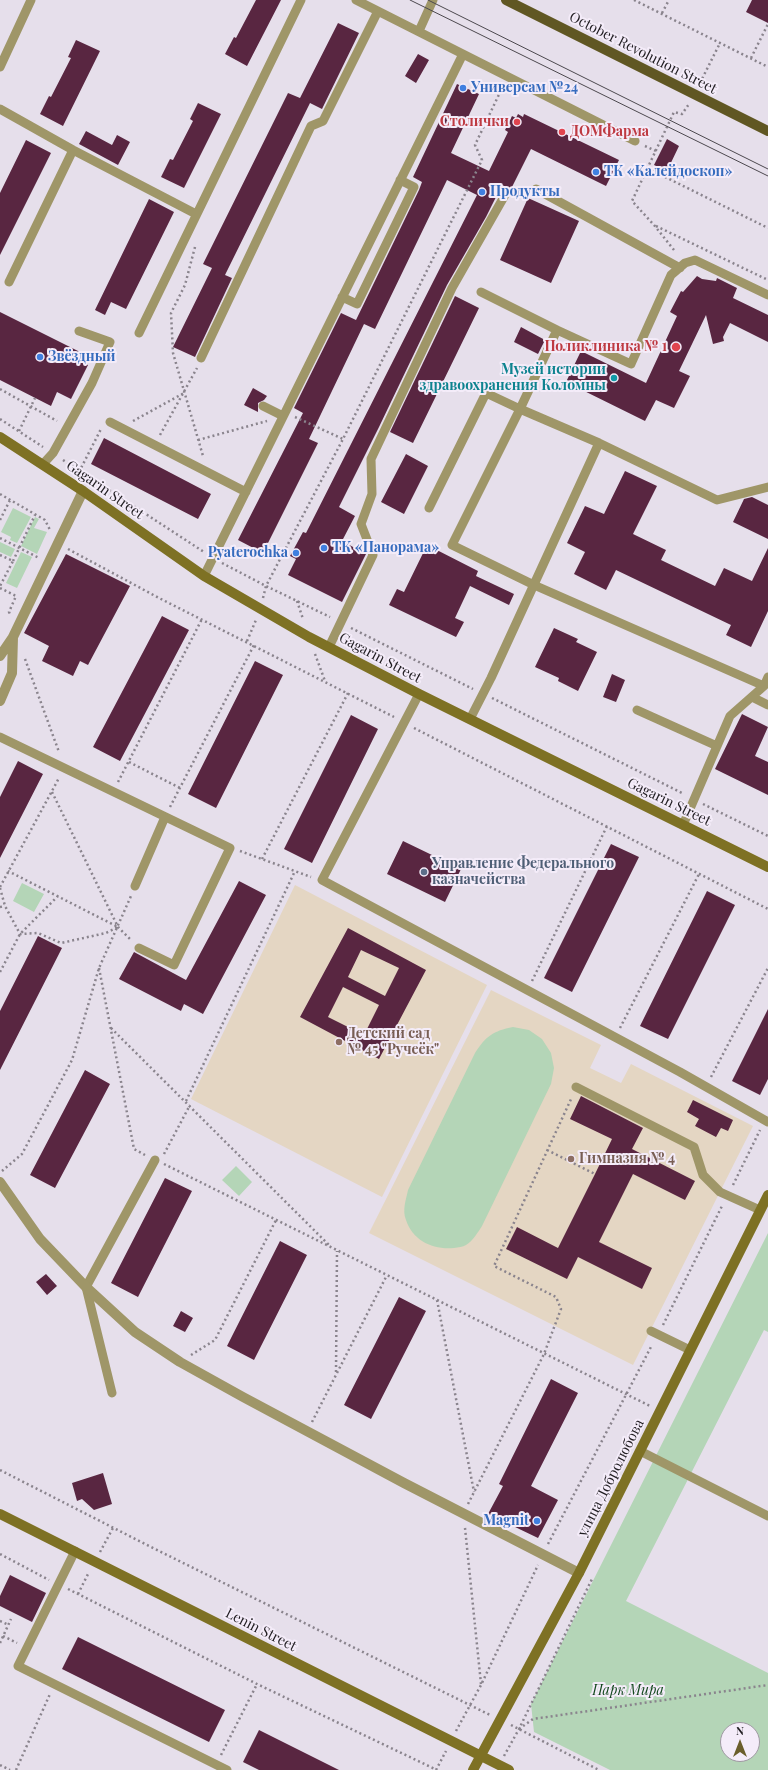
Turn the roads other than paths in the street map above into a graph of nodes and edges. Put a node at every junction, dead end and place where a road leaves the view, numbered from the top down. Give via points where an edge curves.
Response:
1 (31, 0) edge
2 (301, 0) edge
3 (356, 0) edge
4 (433, 0) edge
5 (506, 0) edge
6 (378, 11) junction
7 (418, 32) junction
8 (463, 54) junction
9 (0, 67) edge
10 (0, 109) edge
11 (768, 131) edge
12 (635, 141) dead end
13 (73, 150) junction
14 (400, 180) junction
15 (536, 189) dead end
16 (505, 195) dead end
17 (196, 214) junction
18 (682, 266) junction
19 (9, 282) dead end
20 (481, 292) dead end
21 (768, 295) edge
22 (342, 297) junction
23 (557, 330) junction
24 (79, 331) dead end
25 (139, 333) dead end
26 (201, 358) road end
27 (263, 406) dead end
28 (520, 409) junction
29 (284, 414) junction
30 (110, 422) dead end
31 (0, 437) edge
32 (599, 443) junction
33 (43, 464) junction
34 (768, 487) edge
35 (83, 491) junction
36 (246, 492) junction
37 (430, 508) dead end
38 (204, 576) junction
39 (534, 585) junction
40 (15, 634) junction
41 (330, 647) junction
42 (0, 656) edge
43 (768, 677) edge
44 (764, 686) junction
45 (418, 694) junction
46 (752, 697) junction
47 (0, 701) edge
48 (768, 705) edge
49 (636, 710) dead end
50 (470, 719) junction
51 (0, 737) edge
52 (717, 746) junction
53 (165, 817) junction
54 (683, 825) junction
55 (768, 867) edge
56 (135, 886) road end
57 (139, 948) road end
58 (576, 1087) road end
59 (766, 1121) edge
60 (158, 1161) road end
61 (1, 1185) edge
62 (768, 1195) edge
63 (760, 1210) junction
64 (86, 1287) junction
65 (654, 1333) road end
66 (690, 1350) junction
67 (112, 1393) dead end
68 (640, 1450) junction
69 (0, 1514) edge
70 (768, 1516) edge
71 (75, 1551) junction
72 (579, 1573) junction
73 (480, 1756) junction
74 (227, 1770) edge
75 (473, 1770) edge
76 (509, 1770) edge

1 - 9 lane
2 - 17 lane
3 - 6 lane
4 - 7 lane
5 - 11 main road, October Revolution Street
6 - 7 lane
6 - 26 lane via 323,121 311,126
7 - 8 lane
8 - 12 lane
8 - 14 lane
10 - 13 lane
13 - 17 lane
13 - 19 lane
14 - 22 lane
14 - 22 lane via 414,187 357,304
15 - 18 lane
16 - 41 lane via 452,288 370,458 372,494 361,524 373,555
17 - 25 lane
18 - 21 lane via 695,260
18 - 23 lane via 671,274 631,364
20 - 23 lane
22 - 29 lane
23 - 28 lane
24 - 33 lane via 110,342 92,383 52,453
27 - 29 lane
28 - 32 lane
28 - 37 lane via 486,393
28 - 39 lane via 452,545
29 - 36 lane
30 - 36 lane
31 - 33 street, Gagarin Street
32 - 34 lane via 717,500
32 - 39 lane
33 - 35 street, Gagarin Street
35 - 38 street, Gagarin Street
35 - 40 street
36 - 38 lane
38 - 41 street, Gagarin Street
39 - 44 lane
39 - 50 lane
40 - 42 street
40 - 47 street via 12,673
41 - 45 street, Gagarin Street
43 - 44 lane
44 - 46 lane
45 - 50 street, Gagarin Street
45 - 59 lane via 322,880
46 - 48 lane
46 - 52 lane via 730,716
49 - 52 lane
50 - 54 street, Gagarin Street
51 - 53 lane
52 - 54 lane
53 - 56 lane
53 - 57 lane via 230,848 174,965
54 - 55 street, Gagarin Street
58 - 63 lane via 694,1147 703,1175 720,1192
60 - 64 lane
61 - 64 street via 40,1239
62 - 63 street, улица Добролюбова
63 - 66 street, улица Добролюбова
64 - 67 lane
64 - 72 street via 135,1332 180,1362 463,1514
65 - 66 lane
66 - 68 street, улица Добролюбова
68 - 70 lane
68 - 72 street, улица Добролюбова
69 - 71 street, Lenin Street
71 - 73 street, Lenin Street
71 - 74 lane via 18,1666
72 - 73 street, улица Добролюбова
73 - 75 street, улица Добролюбова
73 - 76 street, Lenin Street

